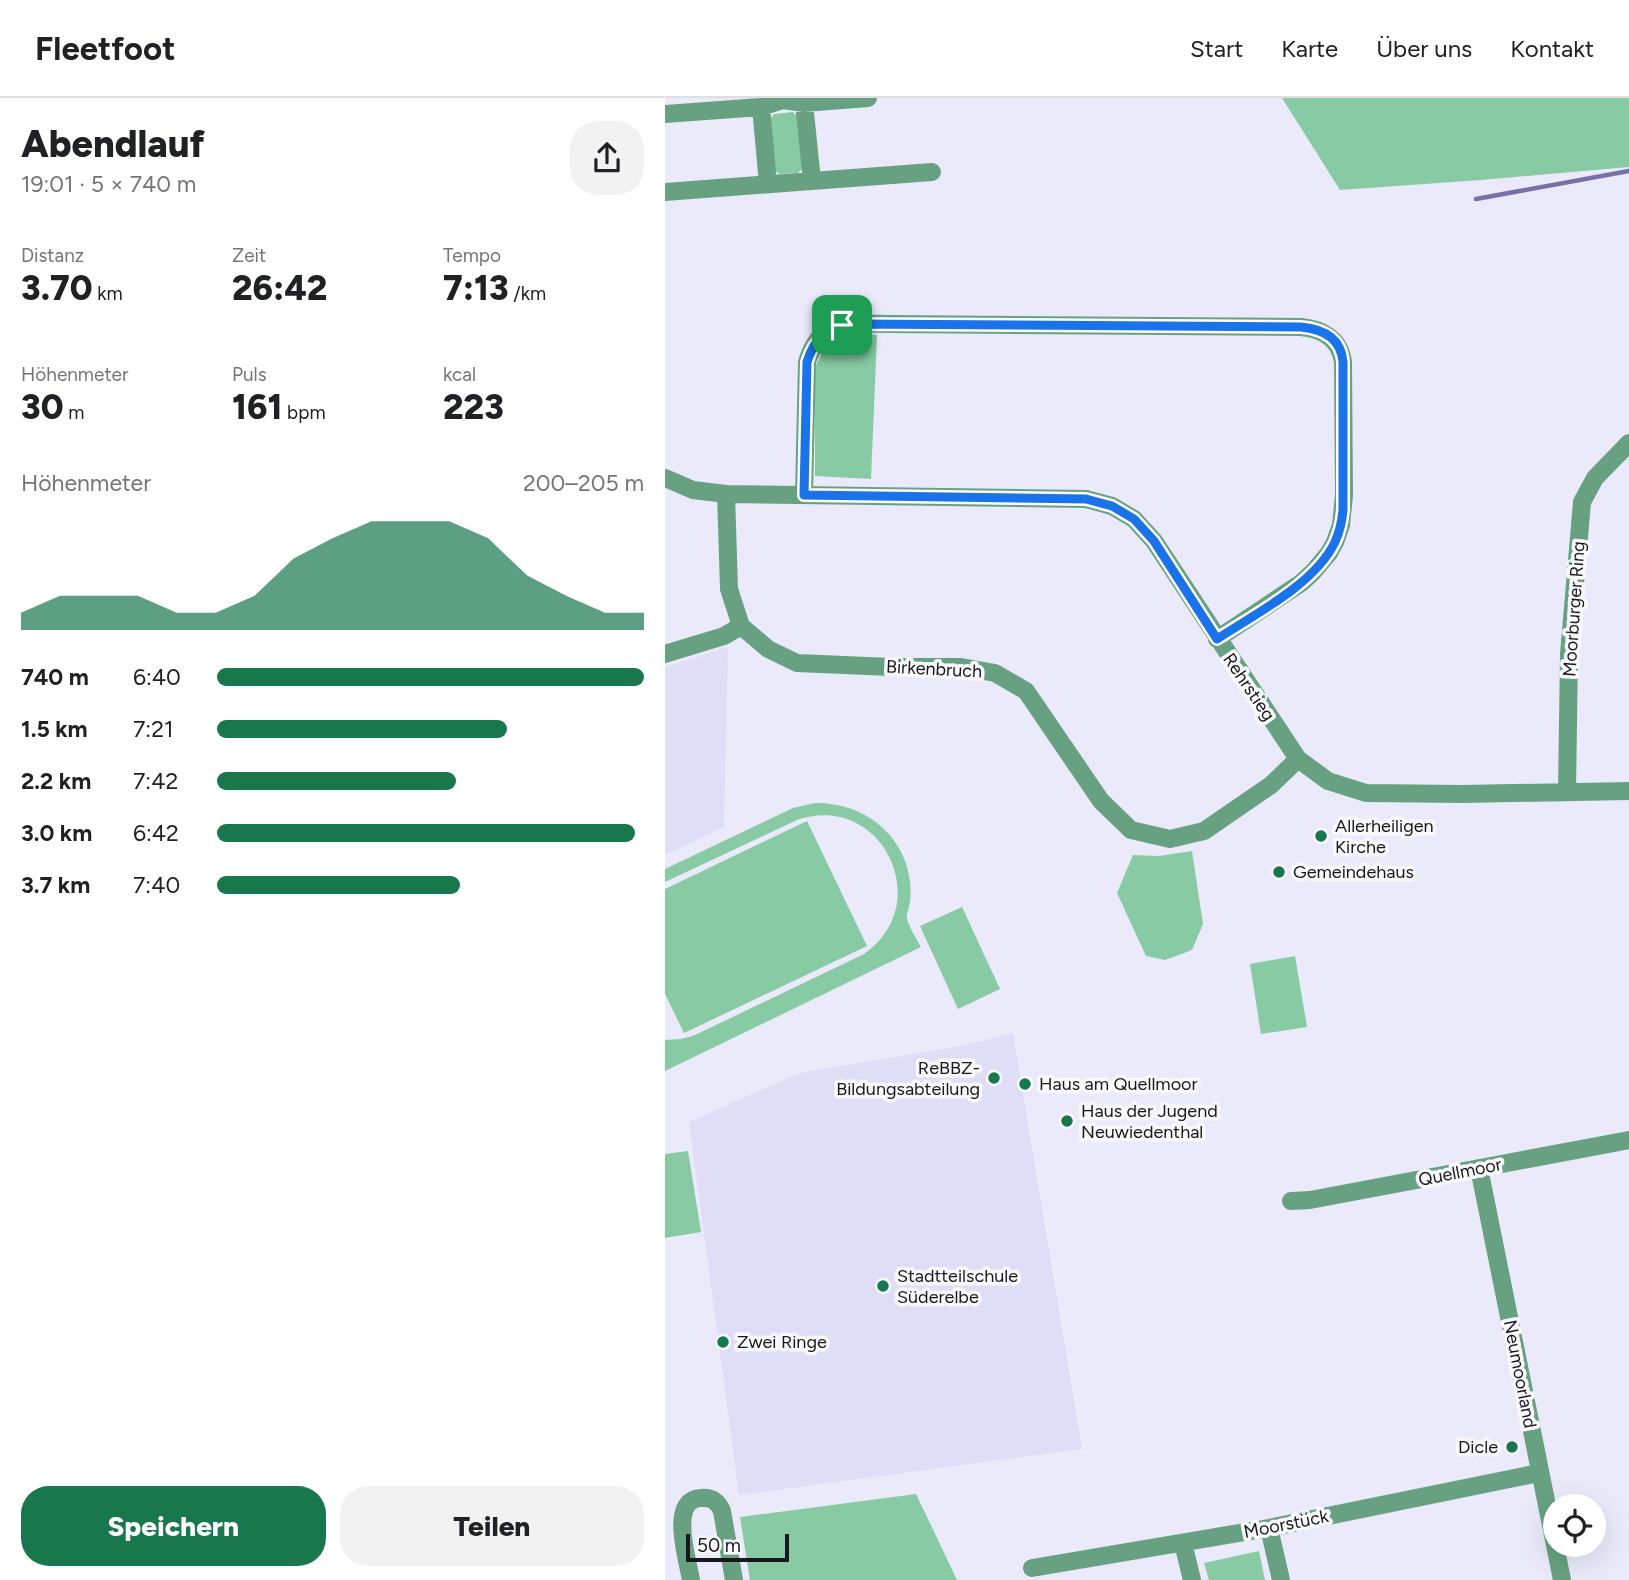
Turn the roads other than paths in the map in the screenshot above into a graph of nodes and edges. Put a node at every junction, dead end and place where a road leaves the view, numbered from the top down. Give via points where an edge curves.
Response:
1 (868, 98) edge
2 (783, 99) edge
3 (804, 103) junction
4 (761, 107) junction
5 (665, 114) edge
6 (932, 172) dead end
7 (812, 181) junction
8 (768, 184) junction
9 (665, 192) edge
10 (1629, 443) edge
11 (665, 478) edge
12 (726, 494) junction
13 (804, 495) junction
14 (741, 626) junction
15 (1217, 639) junction
16 (665, 654) edge
17 (1298, 759) junction
18 (1629, 790) edge
19 (1567, 792) junction
20 (1629, 1140) edge
21 (1479, 1168) junction
22 (1291, 1201) dead end
23 (1539, 1473) junction
24 (1269, 1528) junction
25 (1183, 1543) junction
26 (1032, 1568) dead end
27 (691, 1580) edge
28 (734, 1580) edge
29 (1192, 1580) edge
30 (1281, 1580) edge
31 (1562, 1580) edge

1 - 3 street
2 - 3 street
2 - 4 street
3 - 7 street
4 - 5 street
4 - 8 street
6 - 7 street
7 - 8 street
8 - 9 street
10 - 19 street, Moorburger Ring via 1595,478 1582,502 1569,654
11 - 12 street, Rehrstieg via 693,490
12 - 13 street, Rehrstieg
12 - 14 street via 729,589
13 - 15 street, Rehrstieg via 1086,499 1112,506 1134,519 1154,541
13 - 15 street via 807,362 816,342 834,327 1318,330 1338,344 1342,355 1344,495 1339,532 1329,553 1301,583
14 - 16 street via 724,636
14 - 17 street, Birkenbruch via 768,649 797,663 961,667 995,673 1026,691 1101,801 1131,830 1170,839 1204,831 1271,785
15 - 17 street, Rehrstieg
17 - 19 street, Rehrstieg via 1328,781 1366,793
18 - 19 street, Rehrstieg
20 - 21 street, Quellmoor
21 - 22 street, Quellmoor
21 - 23 street, Neumoorland
23 - 24 street, Moorstück
23 - 31 street, Neumoorland
24 - 25 street, Moorstück
24 - 30 street
25 - 26 street, Moorstück
25 - 29 street
27 - 28 street via 682,1517 687,1505 699,1497 715,1500 722,1511

